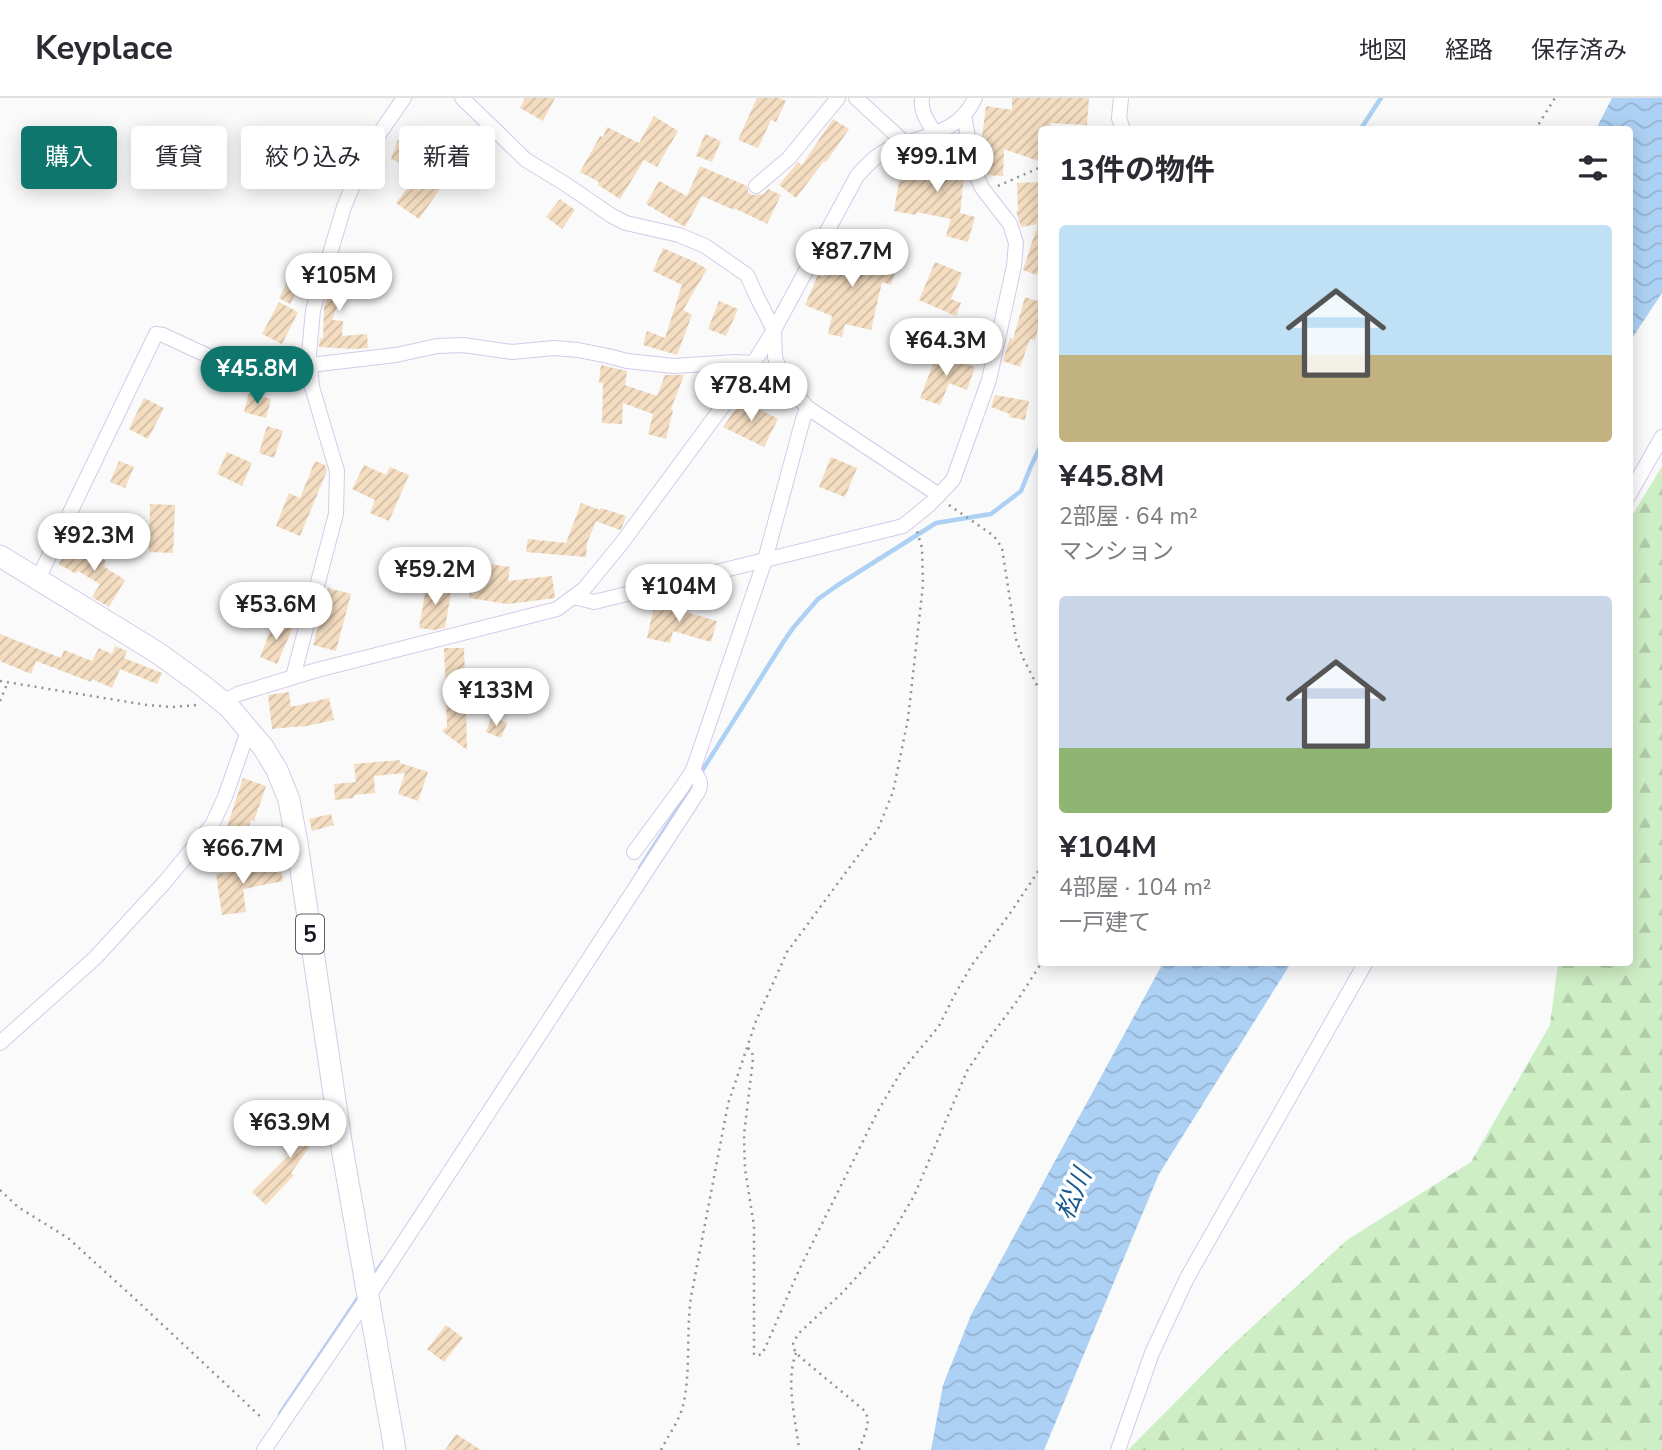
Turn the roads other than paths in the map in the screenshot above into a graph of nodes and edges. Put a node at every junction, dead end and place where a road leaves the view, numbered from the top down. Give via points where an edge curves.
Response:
1 (404, 98) edge
2 (462, 98) edge
3 (838, 98) edge
4 (856, 98) edge
5 (922, 98) edge
6 (975, 98) edge
7 (1121, 98) edge
8 (964, 115) junction
9 (1122, 126) edge
10 (935, 133) junction
11 (905, 143) junction
12 (756, 186) dead end
13 (774, 330) junction
14 (753, 363) junction
15 (310, 365) junction
16 (808, 408) junction
17 (1662, 437) edge
18 (1633, 488) edge
19 (939, 495) junction
20 (0, 555) edge
21 (765, 560) junction
22 (38, 579) junction
23 (574, 597) junction
24 (293, 677) junction
25 (217, 697) junction
26 (247, 728) junction
27 (692, 770) junction
28 (634, 852) dead end
29 (1364, 966) edge
30 (0, 1043) edge
31 (369, 1297) junction
32 (264, 1450) edge
33 (395, 1450) edge
34 (1118, 1450) edge

1 - 15 street via 366,153 344,207 313,310
2 - 13 street via 526,160 612,216 679,234 747,275
3 - 12 street via 789,158
4 - 11 street
5 - 10 street via 924,116
6 - 8 street
7 - 9 street
8 - 10 street
8 - 19 street via 974,170 1010,224 1016,243 989,380 953,480
10 - 11 street
11 - 13 street via 884,151 857,176
13 - 14 street
13 - 16 street via 779,369
14 - 15 street via 674,366 566,349 512,352 463,345
14 - 23 street via 621,544
15 - 22 street via 245,373 156,334
15 - 24 street via 337,471 336,514
16 - 19 street
16 - 21 street
17 - 18 street
19 - 21 street via 903,526
20 - 22 main road, 5
21 - 23 street via 594,602
21 - 27 street
22 - 25 main road, 5 via 158,653
23 - 24 street via 557,609
24 - 25 street
25 - 26 main road, 5
26 - 30 street via 212,825 95,958
26 - 31 main road, 5 via 277,770 289,800
27 - 28 street
27 - 31 street via 699,780 698,792
29 - 34 street via 1187,1278 1152,1353
31 - 32 street
31 - 33 main road, 5

